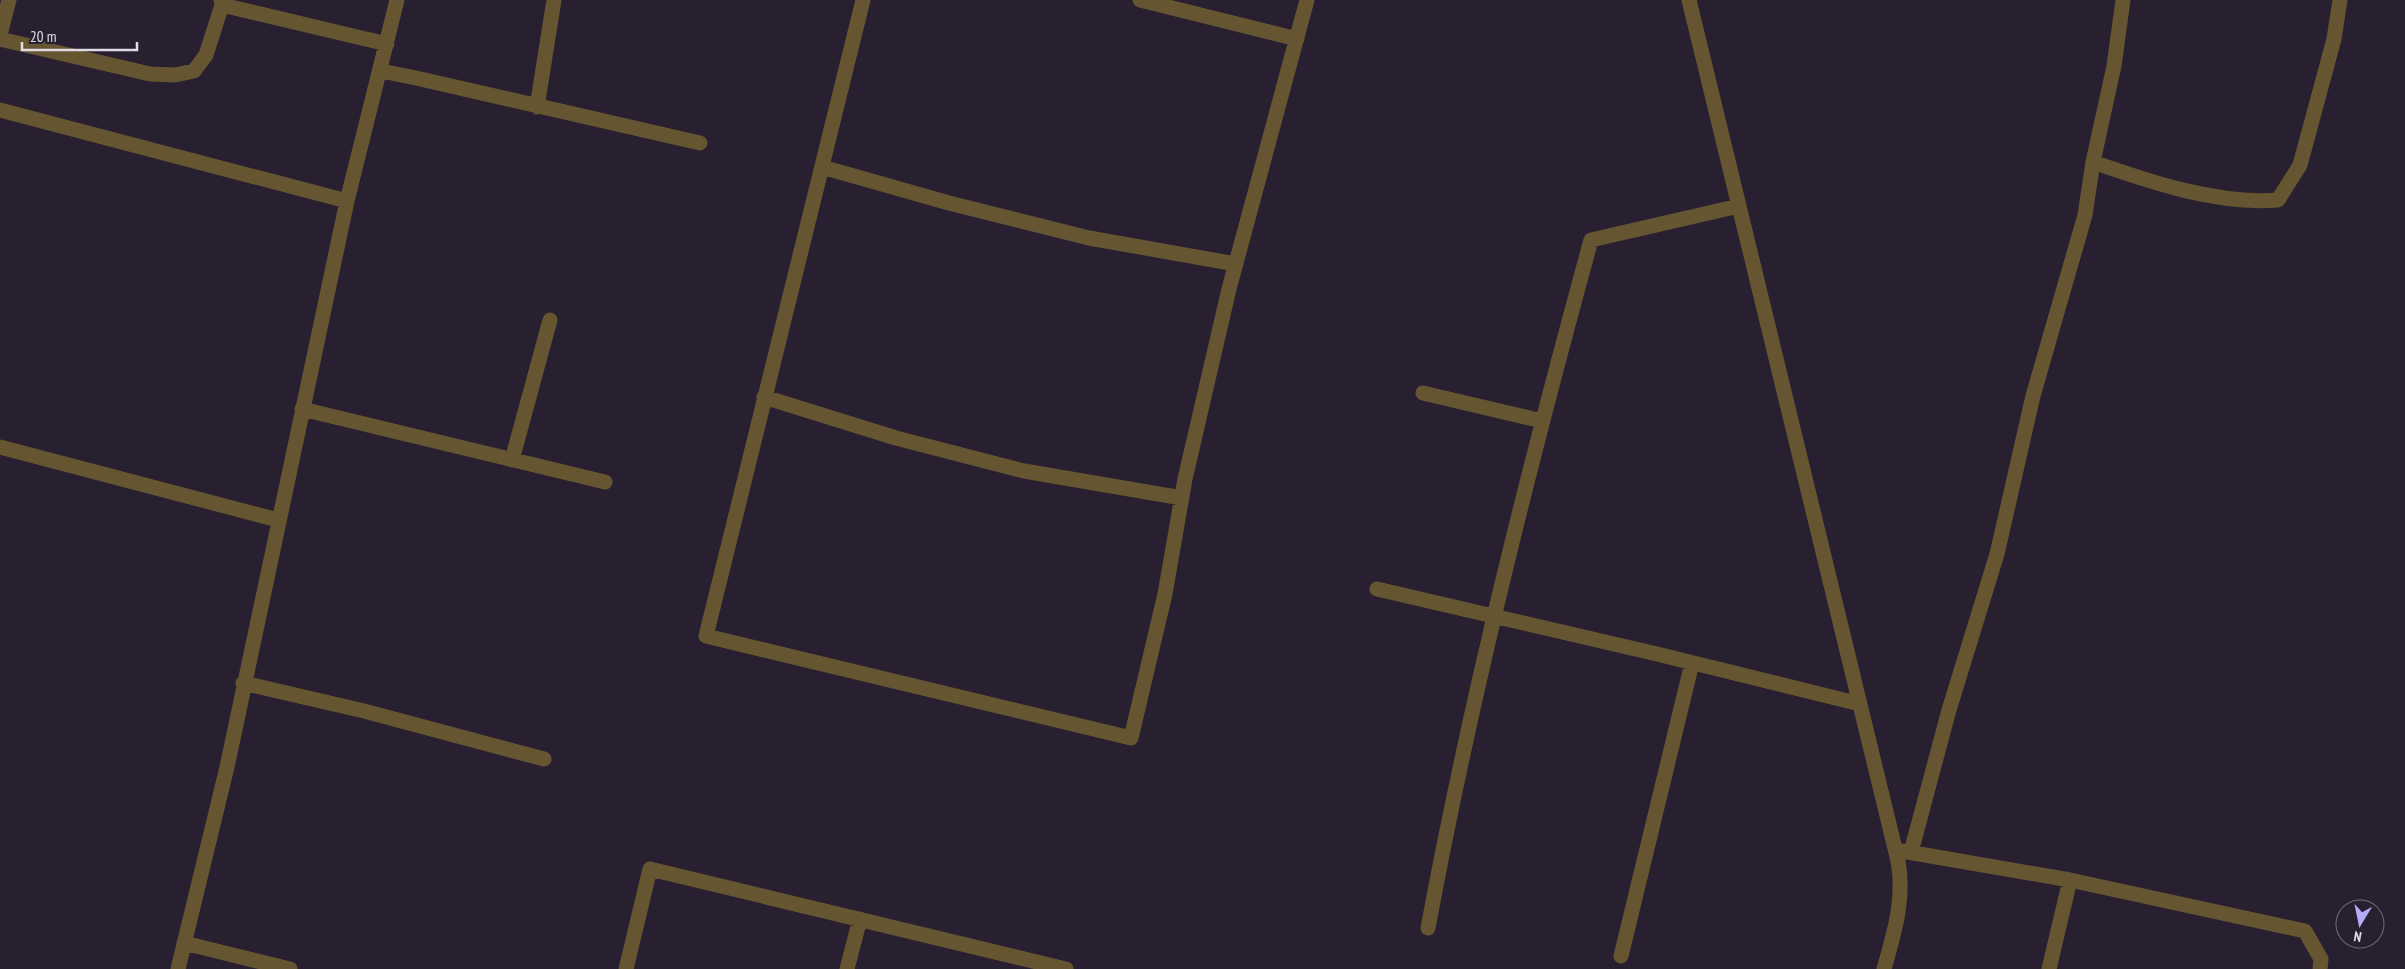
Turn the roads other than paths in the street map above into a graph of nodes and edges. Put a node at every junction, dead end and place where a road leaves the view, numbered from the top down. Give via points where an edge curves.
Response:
1 (9, 0) edge
2 (397, 0) edge
3 (554, 0) edge
4 (863, 0) edge
5 (1140, 0) edge
6 (1307, 0) edge
7 (1689, 0) edge
8 (2123, 0) edge
9 (2340, 0) edge
10 (222, 3) edge
11 (0, 37) edge
12 (1297, 39) junction
13 (387, 44) junction
14 (381, 71) junction
15 (537, 107) junction
16 (0, 110) edge
17 (700, 143) dead end
18 (2094, 162) junction
19 (822, 167) junction
20 (347, 201) junction
21 (1739, 206) junction
22 (1236, 264) junction
23 (550, 320) dead end
24 (1423, 393) dead end
25 (764, 397) junction
26 (302, 409) junction
27 (1542, 421) junction
28 (0, 447) edge
29 (512, 460) junction
30 (605, 482) dead end
31 (1182, 498) junction
32 (278, 520) junction
33 (1377, 590) dead end
34 (1494, 616) junction
35 (1692, 662) junction
36 (243, 682) junction
37 (1860, 704) junction
38 (544, 759) dead end
39 (1895, 850) junction
40 (1911, 852) junction
41 (2070, 880) junction
42 (860, 919) junction
43 (1428, 928) dead end
44 (184, 943) junction
45 (1621, 956) dead end
46 (178, 969) edge
47 (290, 969) edge
48 (626, 969) edge
49 (848, 969) edge
50 (1066, 969) edge
51 (1884, 969) edge
52 (2049, 969) edge
53 (2320, 969) edge

1 - 11 street
2 - 13 street
3 - 15 street
4 - 19 street
5 - 12 street
6 - 12 street
7 - 21 street
8 - 18 street via 2114,66
9 - 18 street via 2334,39 2300,166 2278,200 2256,202 2160,186
10 - 11 street via 206,55 194,71 175,75 150,74
10 - 13 street
12 - 22 street
13 - 14 street
14 - 15 street
14 - 20 street
15 - 17 street
16 - 20 street
18 - 40 street via 2085,215 2032,396 1997,554 1948,710
19 - 22 street via 1089,238
19 - 25 street
20 - 26 street
21 - 27 street via 1591,240
21 - 37 street
22 - 31 street
23 - 29 street
24 - 27 street
25 - 31 street via 896,438 1024,471
25 - 31 street via 706,636 898,683 1131,738 1165,594
26 - 29 street
26 - 32 street
27 - 34 street
28 - 32 street
29 - 30 street
32 - 36 street
33 - 34 street
34 - 35 street
34 - 43 street via 1451,802
35 - 37 street
35 - 45 street
36 - 38 street
36 - 44 street via 227,767
37 - 39 street
39 - 40 street
39 - 51 street via 1901,875 1899,914
40 - 41 street
41 - 52 street
41 - 53 street via 2305,931 2322,959
42 - 48 street via 650,868
42 - 49 street
42 - 50 street
44 - 46 street
44 - 47 street

